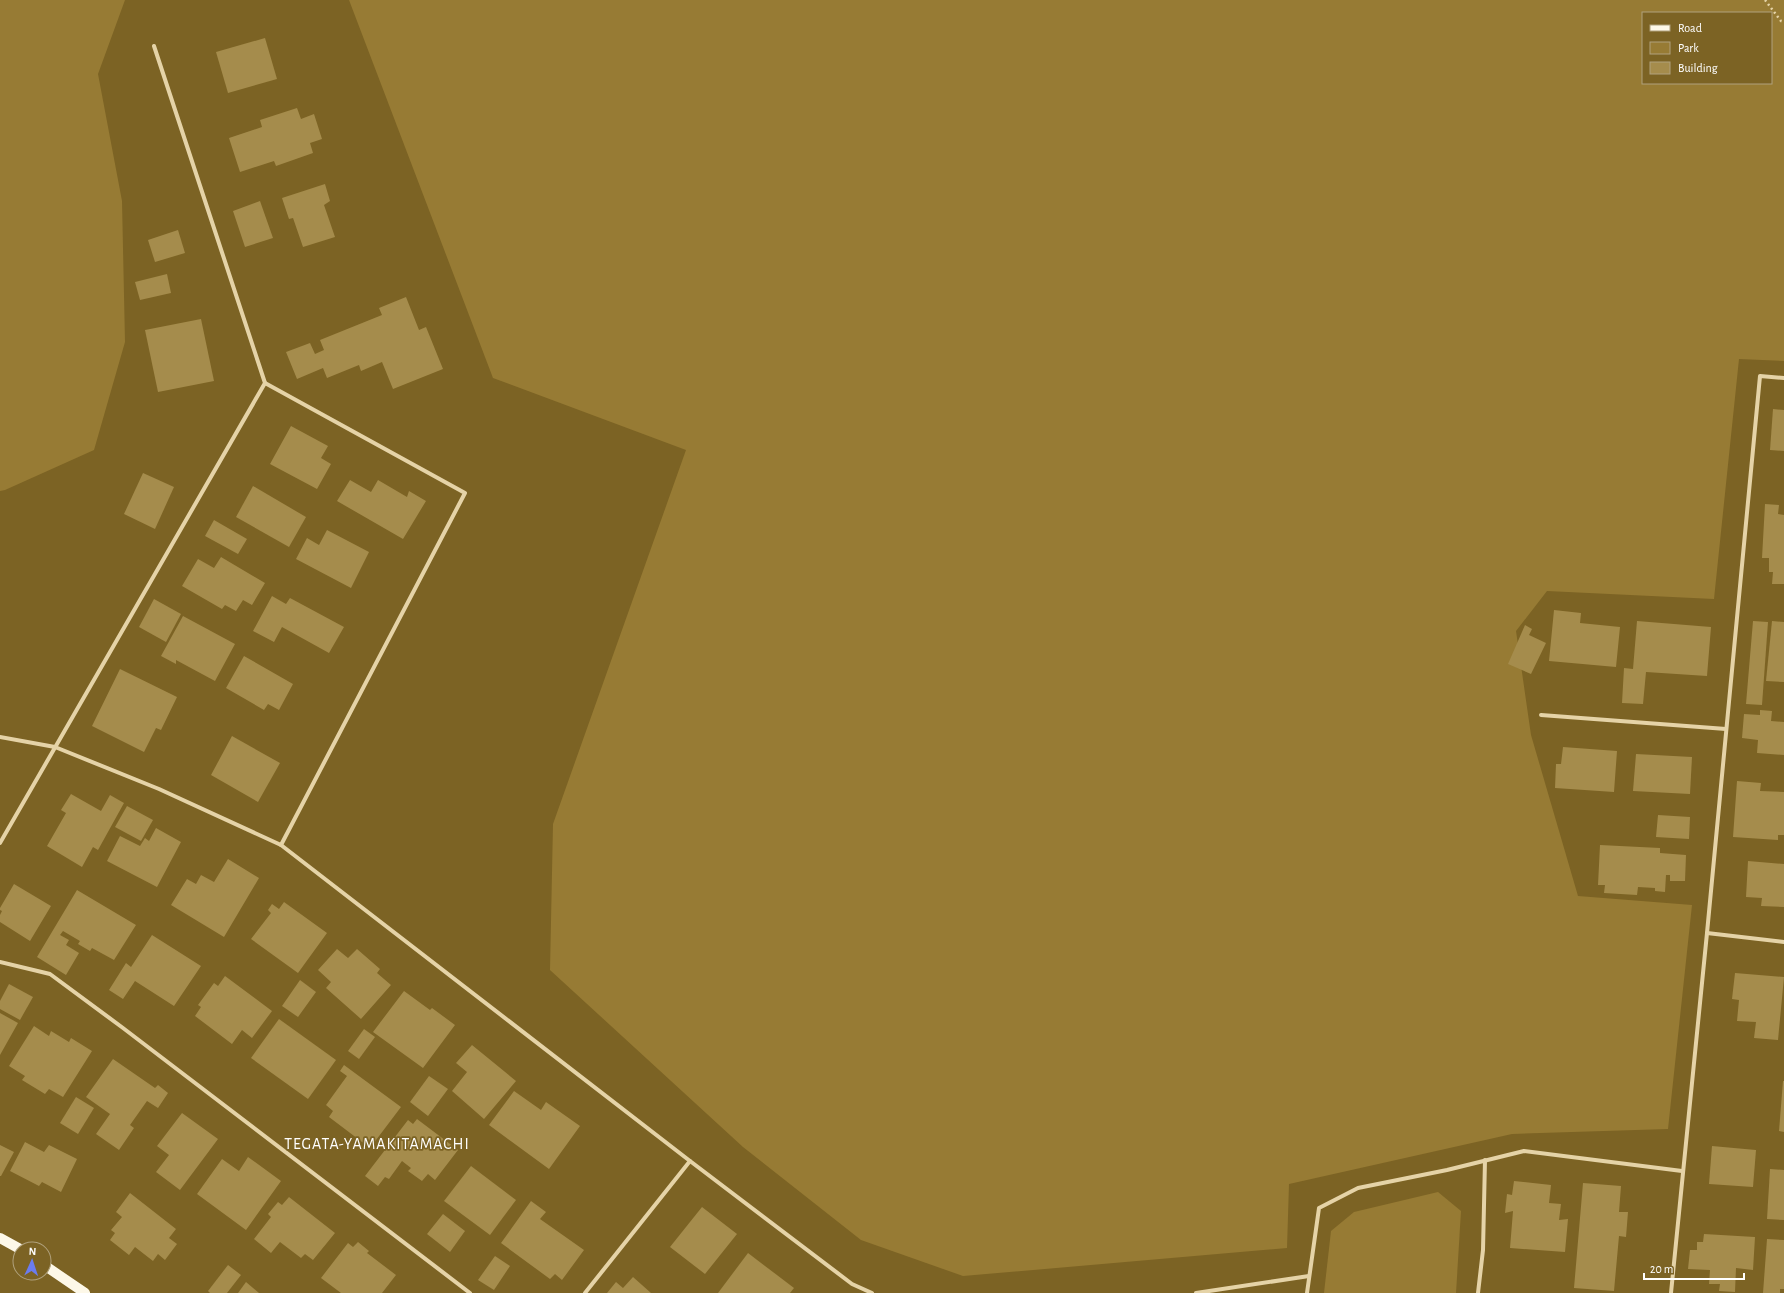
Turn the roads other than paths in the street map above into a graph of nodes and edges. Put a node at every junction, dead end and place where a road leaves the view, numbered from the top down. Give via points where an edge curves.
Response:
1 (154, 46) dead end
2 (1784, 378) edge
3 (265, 383) junction
4 (1541, 715) dead end
5 (1726, 729) junction
6 (0, 737) edge
7 (55, 747) junction
8 (0, 843) edge
9 (281, 845) junction
10 (1707, 933) junction
11 (1784, 942) edge
12 (0, 962) edge
13 (1485, 1160) junction
14 (690, 1162) junction
15 (1682, 1171) junction
16 (0, 1238) edge
17 (12, 1245) edge
18 (52, 1270) edge
19 (1309, 1276) junction
20 (85, 1293) edge
21 (470, 1293) edge
22 (585, 1293) edge
23 (872, 1293) edge
24 (1196, 1293) edge
25 (1307, 1293) edge
26 (1478, 1293) edge
27 (1671, 1293) edge

1 - 3 street
2 - 5 street via 1760,376
3 - 7 street
3 - 9 street via 465,493
4 - 5 street
5 - 10 street
6 - 7 street
7 - 8 street
7 - 9 street via 159,789
9 - 14 street
10 - 11 street
10 - 15 street
12 - 21 street via 50,974
13 - 15 street via 1524,1151
13 - 19 street via 1358,1188 1319,1208
13 - 26 street via 1483,1250
14 - 22 street
14 - 23 street via 852,1284
15 - 27 street
16 - 17 main road
18 - 20 main road
19 - 24 street
19 - 25 street

